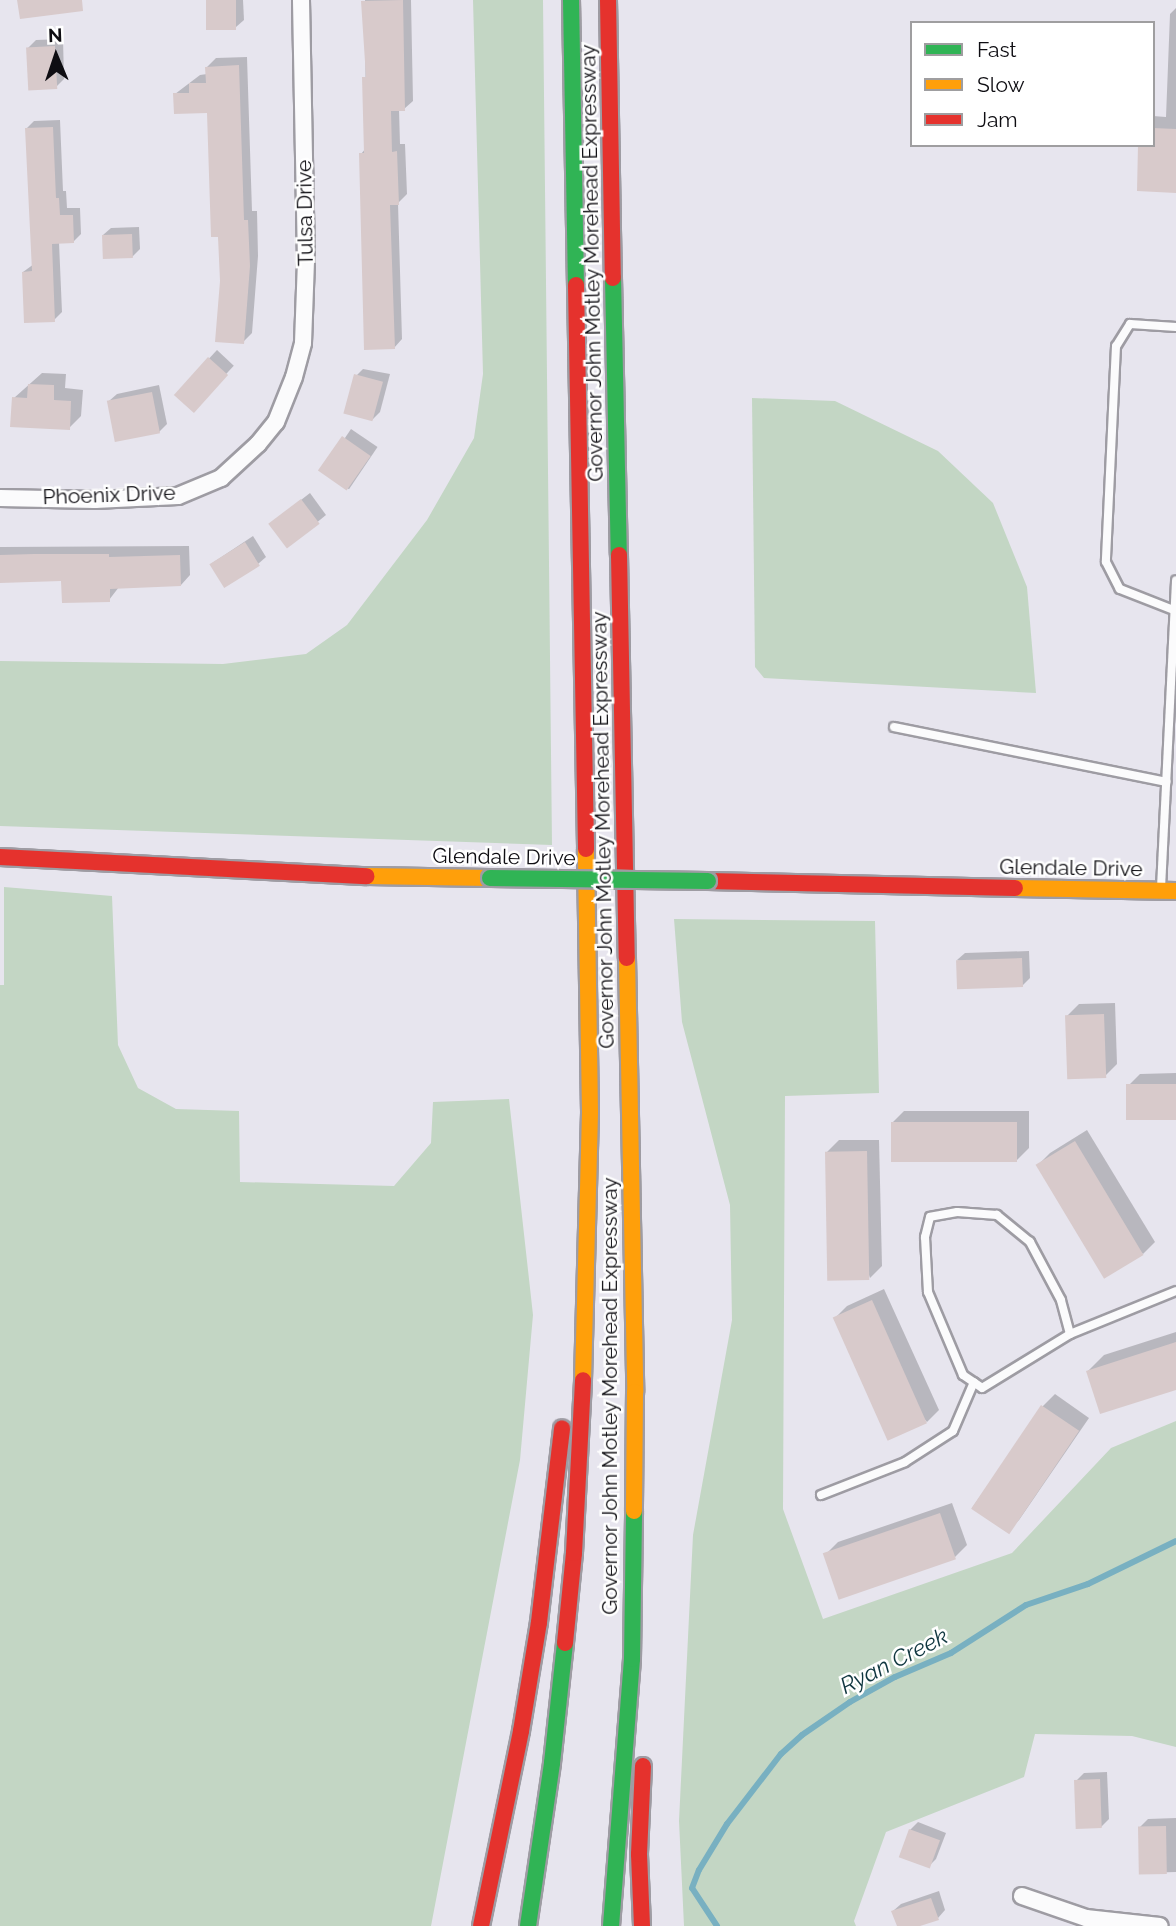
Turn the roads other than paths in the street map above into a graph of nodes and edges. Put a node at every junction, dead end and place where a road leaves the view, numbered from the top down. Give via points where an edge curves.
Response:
1 (301, 0) edge
2 (571, 0) edge
3 (608, 0) edge
4 (1176, 327) edge
5 (276, 422) joint
6 (0, 498) edge
7 (1176, 580) edge
8 (1175, 611) edge
9 (894, 727) dead end
10 (1167, 782) junction
11 (0, 857) edge
12 (1169, 891) edge
13 (1176, 1291) edge
14 (586, 1323) junction
15 (1070, 1334) junction
16 (974, 1382) junction
17 (821, 1495) dead end
18 (632, 1659) junction
19 (643, 1710) dead end
20 (645, 1746) dead end
21 (1022, 1896) dead end
22 (481, 1926) edge
23 (528, 1926) edge
24 (611, 1926) edge
25 (642, 1926) edge
26 (1160, 1926) edge

1 - 5 street, Tulsa Drive via 303,342
2 - 14 main road, Governor John Motley Morehead Expressway via 590,1112
3 - 18 main road, Governor John Motley Morehead Expressway via 635,1378
4 - 8 lane via 1130,324 1116,346 1107,562 1120,589
5 - 6 street, Phoenix Drive via 221,478 178,496
7 - 8 lane
8 - 10 lane
9 - 10 lane
10 - 12 lane
11 - 12 main road, Glendale Drive, bridge via 347,875
13 - 15 lane
14 - 22 main road via 568,1372 539,1622
14 - 23 main road, Governor John Motley Morehead Expressway via 574,1553
15 - 16 lane via 982,1388
15 - 16 lane via 1061,1300 1030,1242 997,1214 957,1212 930,1217 925,1237 928,1292 963,1375
16 - 17 lane via 953,1431 905,1462
18 - 19 main road
18 - 24 main road
20 - 25 main road via 639,1854
21 - 26 street via 1086,1918

